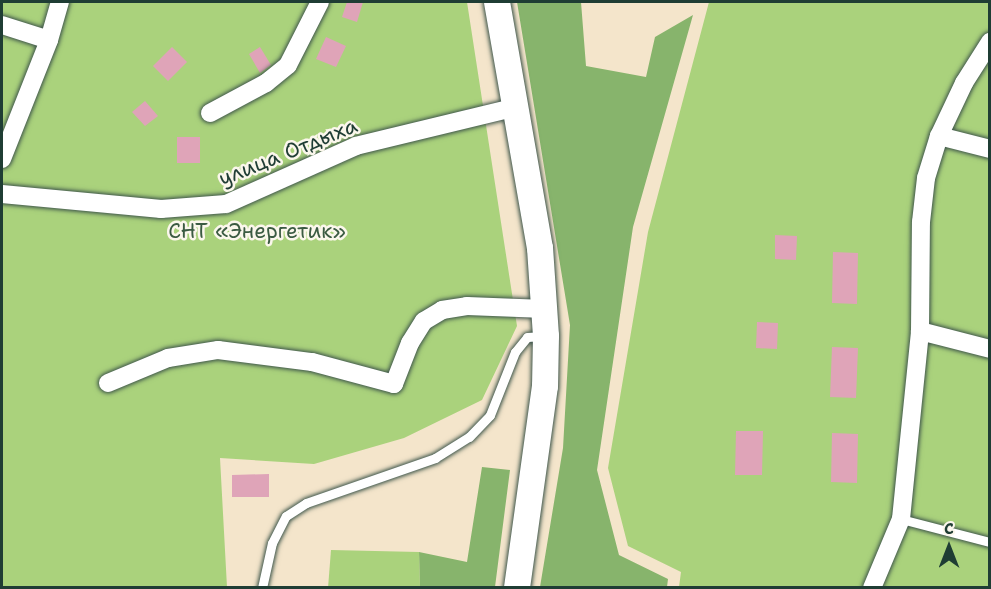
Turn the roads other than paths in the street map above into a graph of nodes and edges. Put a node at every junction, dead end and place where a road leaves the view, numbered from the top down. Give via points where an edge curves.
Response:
1 (60, 2) edge
2 (320, 2) edge
3 (497, 2) edge
4 (2, 25) edge
5 (49, 40) junction
6 (990, 42) edge
7 (517, 106) junction
8 (210, 113) dead end
9 (939, 136) junction
10 (990, 149) edge
11 (2, 159) edge
12 (2, 194) edge
13 (545, 309) junction
14 (920, 331) junction
15 (546, 336) junction
16 (990, 349) edge
17 (108, 383) dead end
18 (901, 519) junction
19 (990, 542) edge
20 (262, 588) edge
21 (518, 588) edge
22 (872, 588) edge

1 - 5 street
2 - 8 street via 288,65 266,83
3 - 7 main road
4 - 5 street
5 - 11 street
6 - 9 street via 964,83
7 - 12 street, улица Отдыха via 356,146 226,204 161,209
7 - 13 main road via 540,248
9 - 10 street
9 - 14 street via 926,178 921,222
13 - 15 main road
13 - 17 street via 467,306 442,310 419,328 394,384 312,362 218,350 168,358
14 - 16 street
14 - 18 street
15 - 20 lane via 528,337 515,352 490,415 470,437 435,458 306,503 286,516 272,543
15 - 21 main road via 545,386
18 - 19 lane
18 - 22 street

